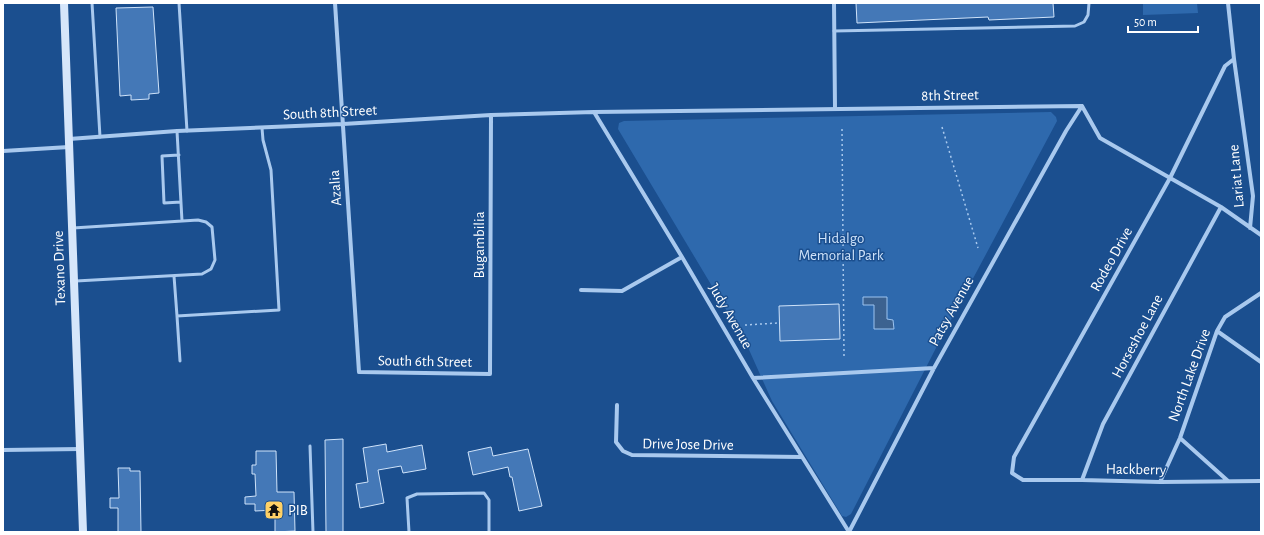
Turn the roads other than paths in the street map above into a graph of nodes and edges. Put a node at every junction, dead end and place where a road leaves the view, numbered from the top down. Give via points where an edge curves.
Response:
1 (64, 3) edge
2 (92, 3) edge
3 (179, 3) edge
4 (336, 3) edge
5 (834, 3) edge
6 (1089, 3) edge
7 (1228, 3) edge
8 (834, 31) junction
9 (1234, 59) junction
10 (1082, 106) junction
11 (834, 108) junction
12 (594, 112) junction
13 (491, 115) junction
14 (343, 124) junction
15 (262, 128) junction
16 (187, 131) junction
17 (177, 132) junction
18 (100, 137) junction
19 (68, 139) junction
20 (69, 148) junction
21 (3, 151) edge
22 (179, 156) junction
23 (1170, 178) junction
24 (181, 202) junction
25 (1221, 207) junction
26 (182, 221) junction
27 (72, 228) junction
28 (1250, 228) junction
29 (1261, 235) edge
30 (682, 257) junction
31 (174, 276) junction
32 (74, 282) junction
33 (581, 290) dead end
34 (1261, 293) edge
35 (176, 316) junction
36 (1217, 331) junction
37 (180, 361) dead end
38 (1261, 362) edge
39 (934, 368) junction
40 (359, 372) joint
41 (490, 374) joint
42 (753, 378) junction
43 (617, 405) dead end
44 (1180, 438) junction
45 (310, 446) dead end
46 (81, 449) junction
47 (3, 450) edge
48 (801, 457) junction
49 (1012, 473) joint
50 (1082, 480) junction
51 (1228, 481) junction
52 (1261, 481) edge
53 (1160, 482) junction
54 (83, 532) edge
55 (313, 532) edge
56 (408, 532) edge
57 (490, 532) edge
58 (849, 532) edge

1 - 19 street, Texano Drive
2 - 18 lane
3 - 16 lane
4 - 14 street, Azalia
5 - 8 street
6 - 8 lane via 1088,15 1084,22 1075,26
7 - 9 street, Lariat Lane
8 - 11 street
9 - 23 street, Rodeo Drive via 1225,66
9 - 28 street, Lariat Lane via 1253,196
10 - 11 street, 8th Street
10 - 23 street via 1100,138
10 - 39 street, Patsy Avenue
11 - 12 street, 8th Street
12 - 13 street, South 8th Street
12 - 30 street, Judy Avenue
13 - 14 street, South 8th Street
13 - 41 street, Bugambilia
14 - 15 street, South 8th Street
14 - 40 street, Azalia
15 - 16 street, South 8th Street
15 - 35 lane via 271,170 279,310
16 - 17 street, South 8th Street
17 - 18 street, South 8th Street
17 - 22 lane
18 - 19 street, South 8th Street
19 - 20 street, Texano Drive
20 - 21 street
20 - 27 street, Texano Drive
22 - 24 lane
22 - 24 lane via 162,156 162,164 164,203
23 - 25 street
23 - 49 street, Rodeo Drive via 1014,457
24 - 26 lane
25 - 28 street
25 - 50 street, Horseshoe Lane via 1103,424
26 - 27 lane
26 - 31 lane via 198,220 206,222 212,228 215,260 211,269 202,274
27 - 32 street, Texano Drive
28 - 29 street
30 - 33 street via 622,291
30 - 42 street, Judy Avenue
31 - 32 lane
31 - 35 lane
32 - 46 street, Texano Drive
34 - 36 street, North Lake Drive via 1225,317
35 - 37 lane
36 - 38 street
36 - 44 street, North Lake Drive
39 - 42 street
39 - 58 street, Patsy Avenue
40 - 41 street, South 6th Street
42 - 48 street, Judy Avenue
43 - 48 street, Drive Jose Drive via 616,442 632,455
44 - 51 street
44 - 53 street, North Lake Drive
45 - 55 lane
46 - 47 street
46 - 54 street, Texano Drive
48 - 58 street, Judy Avenue
49 - 50 street, Hackberry via 1023,480
50 - 53 street, Hackberry
51 - 52 street, Hackberry
51 - 53 street, Hackberry
56 - 57 lane via 407,498 417,494 484,493 489,500

